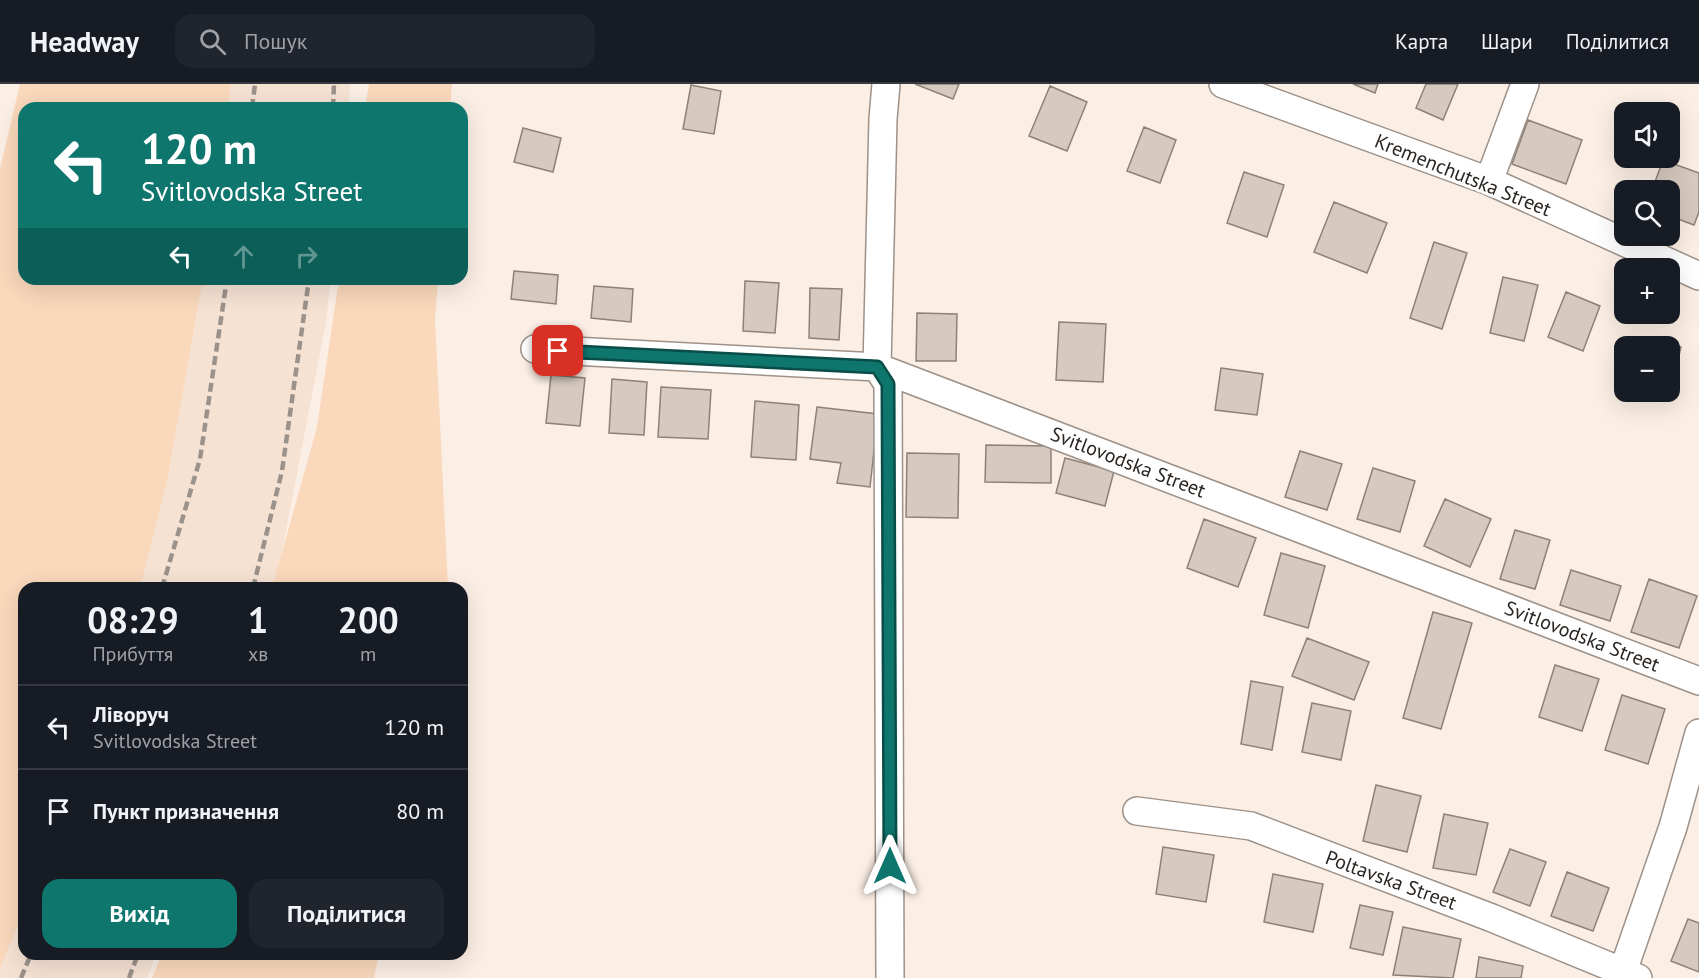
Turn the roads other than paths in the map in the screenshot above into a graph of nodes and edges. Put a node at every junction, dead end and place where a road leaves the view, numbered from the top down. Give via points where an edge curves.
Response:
1 (886, 84) edge
2 (1223, 84) edge
3 (1525, 84) edge
4 (1489, 181) junction
5 (1699, 276) edge
6 (535, 350) dead end
7 (877, 367) junction
8 (1699, 681) edge
9 (1699, 733) edge
10 (1137, 811) dead end
11 (1630, 975) edge
12 (890, 978) edge

1 - 7 street
2 - 4 street, Kremenchutska Street
3 - 4 street
4 - 5 street, Kremenchutska Street
6 - 7 street, Svitlovodska Street
7 - 8 street, Svitlovodska Street
7 - 12 street via 888,384
9 - 11 street
10 - 11 street, Poltavska Street via 1251,826

